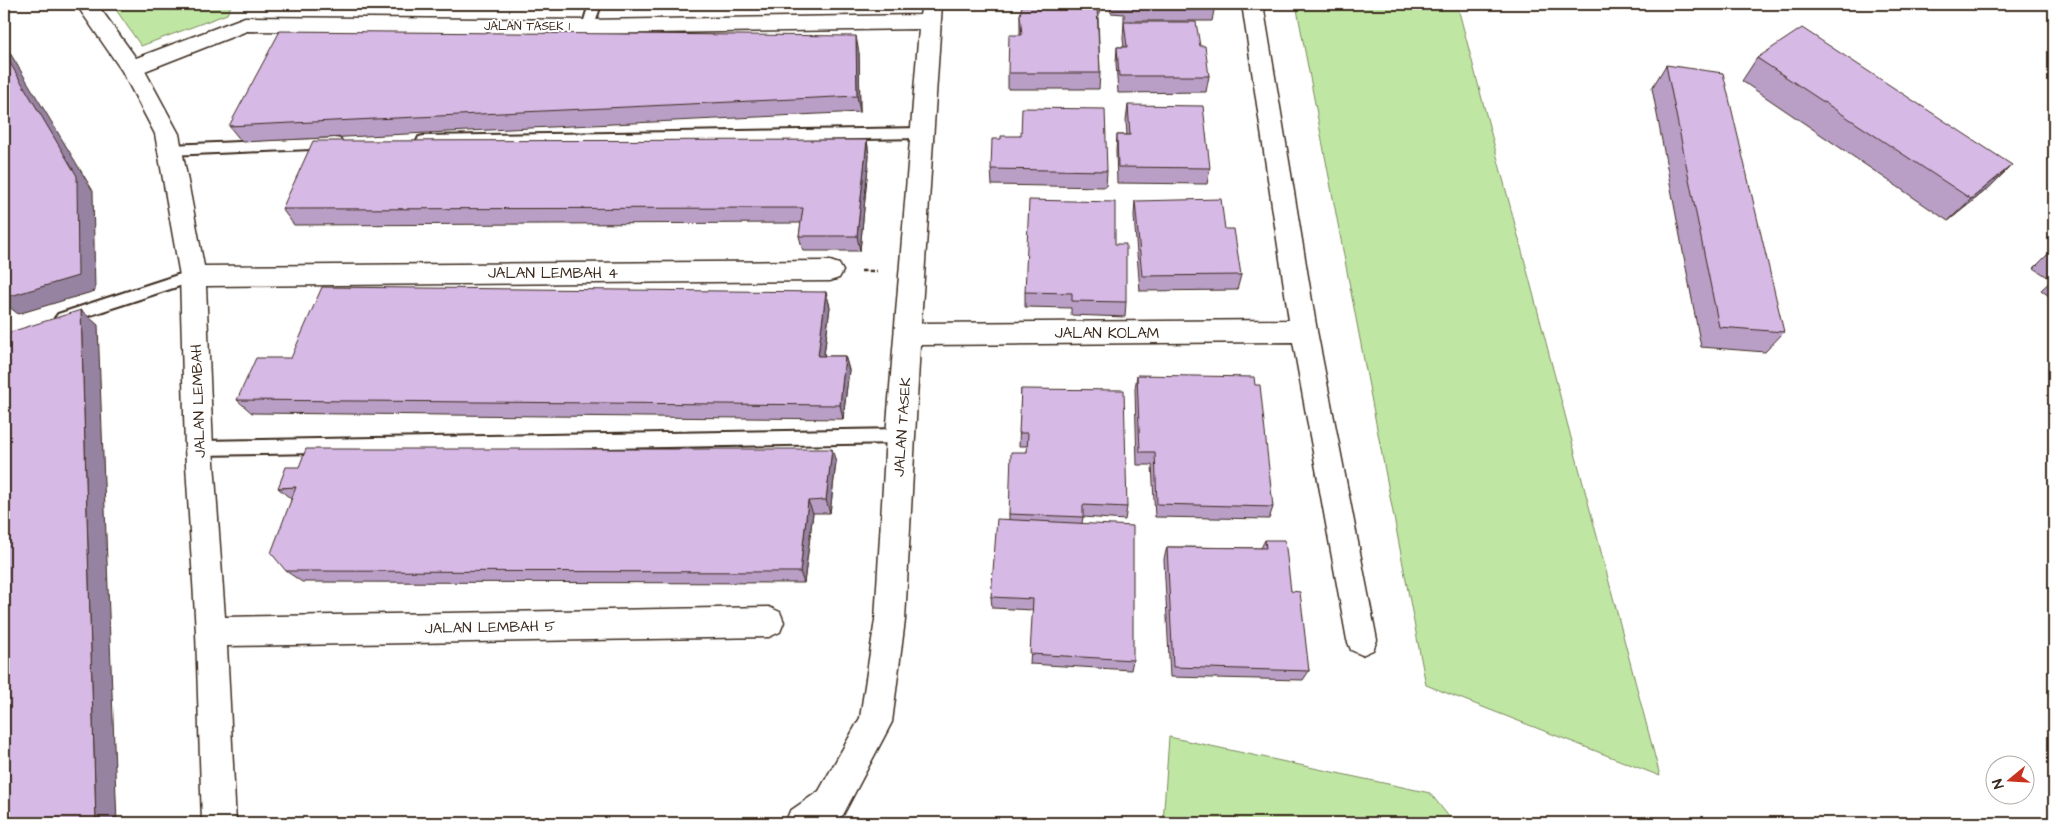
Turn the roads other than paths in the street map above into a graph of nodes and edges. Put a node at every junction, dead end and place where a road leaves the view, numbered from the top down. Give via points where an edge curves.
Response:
1 (86, 4) edge
2 (595, 4) edge
3 (1253, 4) edge
4 (931, 13) edge
5 (588, 27) junction
6 (132, 68) junction
7 (923, 134) junction
8 (346, 142) edge
9 (406, 142) edge
10 (170, 150) junction
11 (830, 271) road end
12 (193, 276) junction
13 (45, 324) edge
14 (1304, 331) junction
15 (909, 334) junction
16 (900, 436) junction
17 (199, 448) junction
18 (770, 622) dead end
19 (211, 632) junction
20 (1362, 640) dead end
21 (219, 823) edge
22 (802, 823) edge

1 - 6 street, JALAN LEMBAH
2 - 5 lane
3 - 14 street
4 - 5 street, JALAN TASEK 1
4 - 7 street, JALAN TASEK
5 - 6 street, JALAN TASEK 1 via 245,24
6 - 10 street, JALAN LEMBAH via 166,134
7 - 9 lane
7 - 15 street, JALAN TASEK
8 - 10 lane
10 - 12 street, JALAN LEMBAH
11 - 12 street, JALAN LEMBAH 4
12 - 13 lane
12 - 17 street, JALAN LEMBAH
14 - 15 street, JALAN KOLAM
14 - 20 street
15 - 16 street, JALAN TASEK
16 - 17 lane
16 - 22 street, JALAN TASEK via 890,620 876,722 831,803
17 - 19 street, JALAN LEMBAH
18 - 19 street, JALAN LEMBAH 5
19 - 21 street, JALAN LEMBAH

